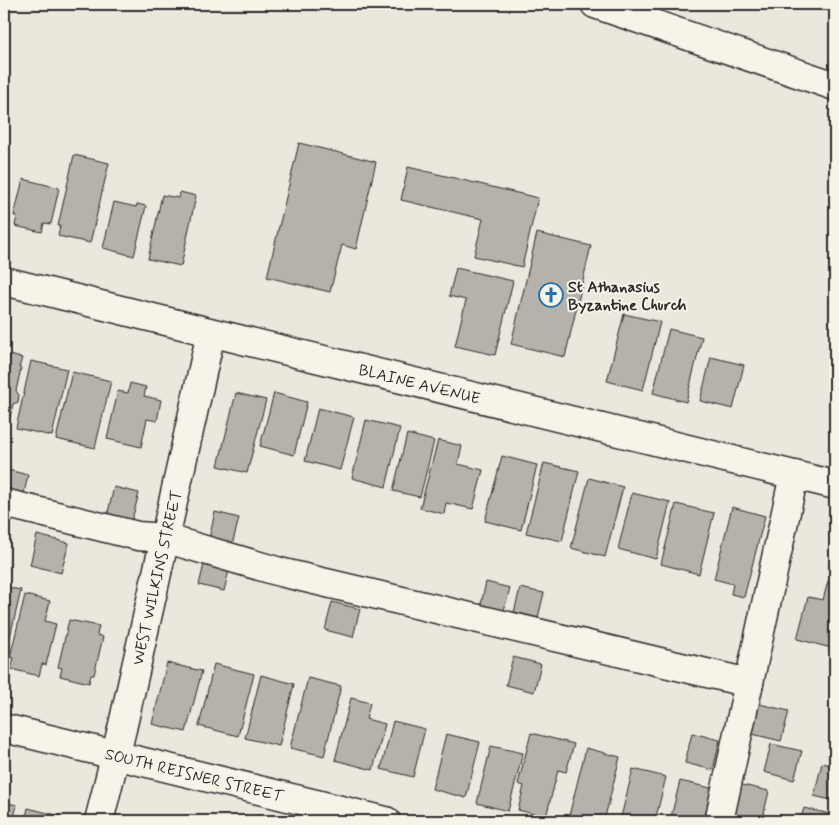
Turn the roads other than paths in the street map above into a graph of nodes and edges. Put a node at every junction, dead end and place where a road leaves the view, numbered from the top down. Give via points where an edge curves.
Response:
1 (594, 4) edge
2 (835, 86) edge
3 (4, 281) edge
4 (211, 333) junction
5 (794, 475) junction
6 (835, 485) edge
7 (4, 503) edge
8 (164, 538) junction
9 (748, 683) junction
10 (4, 728) edge
11 (116, 755) junction
12 (99, 821) edge
13 (386, 821) edge
14 (719, 821) edge

1 - 2 street
3 - 4 street, BLAINE AVENUE
4 - 5 street, BLAINE AVENUE
4 - 8 street, WEST WILKINS STREET
5 - 6 street, BLAINE AVENUE
5 - 9 street
7 - 8 street via 138,536
8 - 9 street via 280,572
8 - 11 street, WEST WILKINS STREET
9 - 14 street
10 - 11 street, SOUTH REISNER STREET
11 - 12 street, WEST WILKINS STREET
11 - 13 street, SOUTH REISNER STREET

